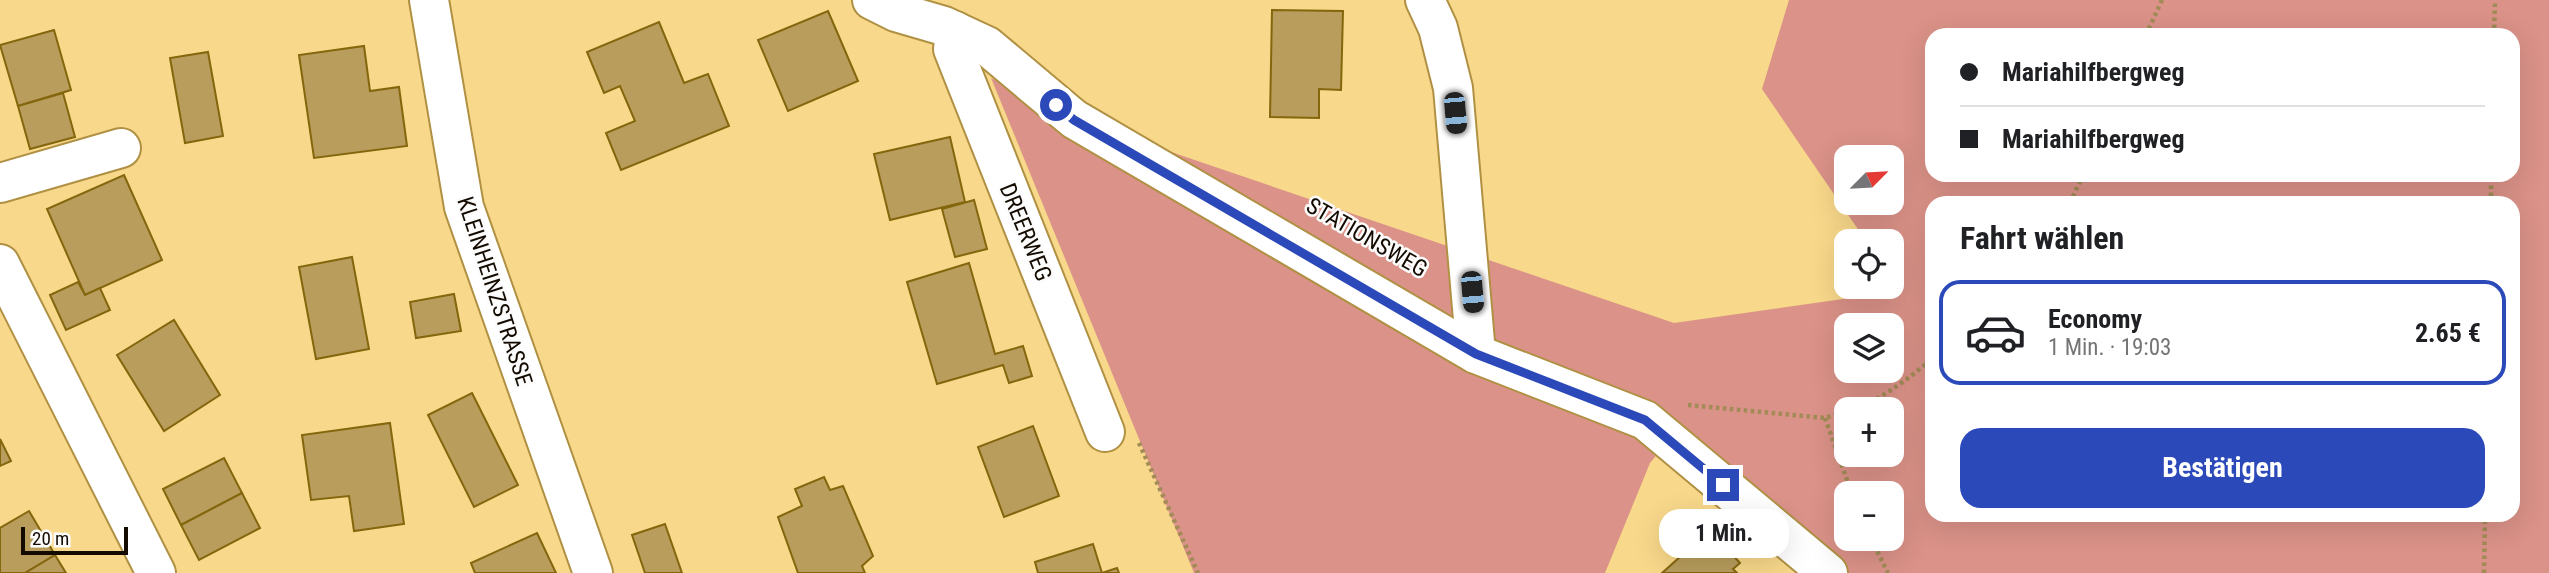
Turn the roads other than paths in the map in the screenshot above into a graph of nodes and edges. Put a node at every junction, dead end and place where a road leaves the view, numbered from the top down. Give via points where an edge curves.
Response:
1 (429, 0) edge
2 (872, 0) edge
3 (1425, 0) edge
4 (955, 31) junction
5 (121, 148) dead end
6 (0, 183) edge
7 (0, 264) edge
8 (1476, 354) junction
9 (1105, 432) dead end
10 (156, 573) edge
11 (593, 573) edge
12 (1828, 573) edge

1 - 11 street, KLEINHEINZSTRASSE via 464,207
2 - 4 street
3 - 8 street via 1438,28 1453,88
4 - 8 street via 987,46 1074,120
4 - 9 street, DREERWEG via 954,49
5 - 6 street
7 - 10 street
8 - 12 street via 1645,420

